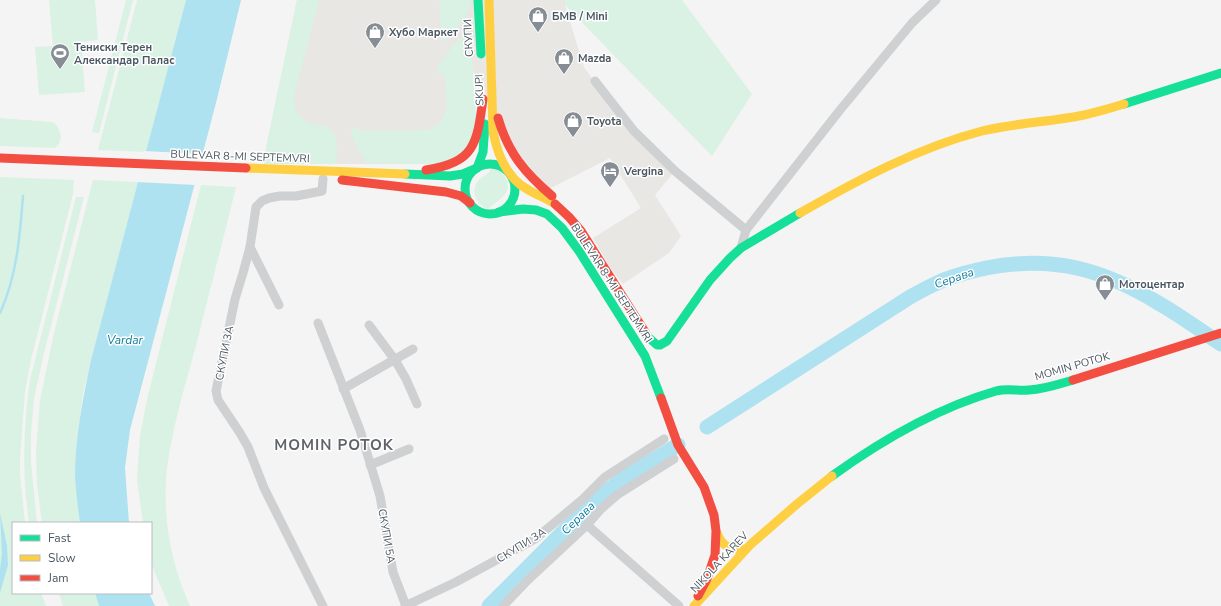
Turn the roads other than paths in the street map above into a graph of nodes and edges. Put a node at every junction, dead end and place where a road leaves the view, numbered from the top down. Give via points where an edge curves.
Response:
1 (478, 0) edge
2 (489, 0) edge
3 (936, 0) edge
4 (1221, 73) edge
5 (491, 74) junction
6 (595, 81) dead end
7 (484, 99) junction
8 (0, 158) edge
9 (83, 165) junction
10 (0, 166) edge
11 (477, 168) junction
12 (257, 173) junction
13 (396, 174) junction
14 (511, 175) junction
15 (323, 179) junction
16 (470, 204) junction
17 (499, 212) junction
18 (573, 221) junction
19 (746, 230) junction
20 (250, 247) junction
21 (741, 248) junction
22 (279, 305) dead end
23 (318, 323) dead end
24 (370, 324) dead end
25 (1221, 332) edge
26 (413, 349) dead end
27 (395, 360) junction
28 (343, 389) junction
29 (417, 404) dead end
30 (664, 439) dead end
31 (409, 449) dead end
32 (674, 459) dead end
33 (370, 465) junction
34 (588, 525) junction
35 (716, 531) junction
36 (762, 534) joint
37 (745, 550) junction
38 (323, 606) edge
39 (405, 606) edge
40 (503, 606) edge
41 (679, 606) edge
42 (693, 606) edge

1 - 7 street, СКУПИ
2 - 5 street, SKUPI
3 - 19 street via 912,22
4 - 21 street via 1082,115 989,130 944,142 844,188
5 - 14 street, SKUPI via 494,138 498,152
5 - 18 street via 500,126 511,153 525,172 560,204
6 - 19 street via 634,131 675,171
7 - 11 street, SKUPI via 485,147
7 - 13 street via 477,139 464,157 445,167
8 - 9 street, BULEVAR 8-MI SEPTEMVRI
9 - 10 street, BULEVAR 8-MI SEPTEMVRI
9 - 12 street, BULEVAR 8-MI SEPTEMVRI
11 - 13 street, BULEVAR 8-MI SEPTEMVRI via 450,176
11 - 14 street via 493,164 501,166
11 - 16 street via 467,185
12 - 13 street, BULEVAR 8-MI SEPTEMVRI
12 - 15 street, BULEVAR 8-MI SEPTEMVRI
14 - 17 street via 514,184 513,196 509,204
14 - 18 street, BULEVAR 8-MI SEPTEMVRI via 523,187 549,201
15 - 16 street, BULEVAR 8-MI SEPTEMVRI via 446,192 464,198
15 - 20 street, СКУПИ 3А via 322,191 280,196 262,201 256,206
16 - 17 street via 483,214
17 - 35 street, BULEVAR 8-MI SEPTEMVRI via 523,209 547,214 562,228 579,251 645,356 678,445 706,491
18 - 21 street, BULEVAR 8-MI SEPTEMVRI via 648,337 657,345 667,341 714,274
19 - 21 street
20 - 22 street
20 - 38 street, СКУПИ 3А via 235,299 216,391 218,400 248,447 264,488
23 - 28 street, СКУПИ 5А
24 - 27 street
25 - 36 street, MOMIN POTOK via 1050,387 998,390 955,405 885,441 848,465
26 - 27 street
27 - 28 street
27 - 29 street
28 - 33 street, СКУПИ 5А via 360,430
30 - 39 street, СКУПИ 3А via 605,477 584,499 535,539 456,582
31 - 33 street
32 - 34 street via 617,495
33 - 39 street, СКУПИ 5А via 380,496 393,572
34 - 40 street
34 - 41 street
35 - 37 street via 723,545
35 - 42 street via 714,560
36 - 37 street, NIKOLA KAREV
37 - 42 street, NIKOLA KAREV

